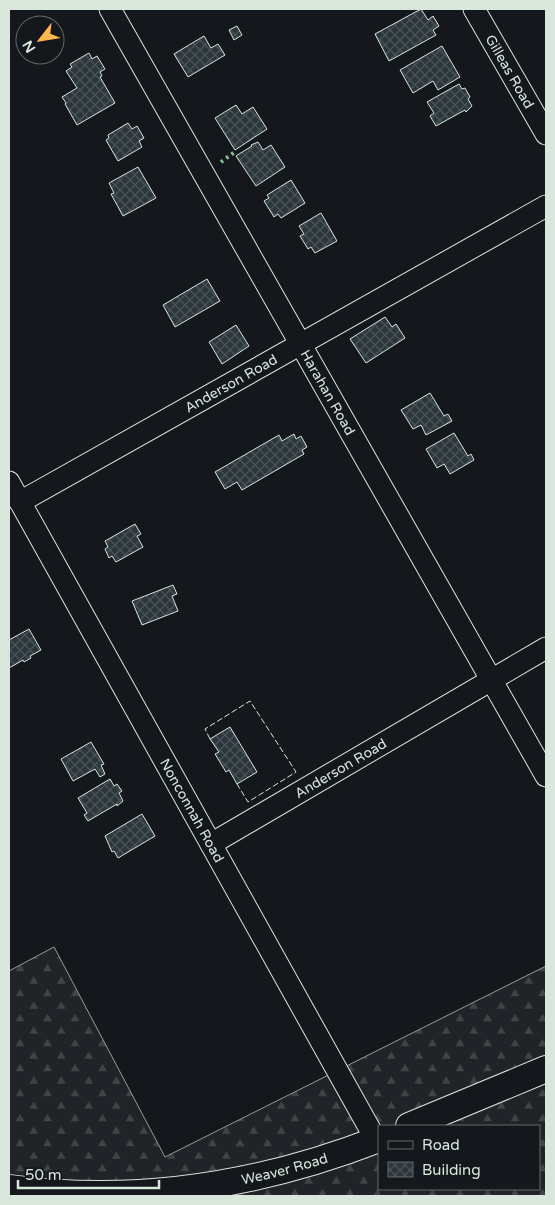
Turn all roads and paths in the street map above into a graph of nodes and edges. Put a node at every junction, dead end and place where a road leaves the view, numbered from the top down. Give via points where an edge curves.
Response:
1 (110, 9) edge
2 (474, 9) edge
3 (546, 134) edge
4 (546, 206) edge
5 (301, 343) junction
6 (9, 482) edge
7 (20, 502) junction
8 (546, 648) edge
9 (491, 680) junction
10 (546, 776) edge
11 (211, 844) junction
12 (546, 1069) edge
13 (412, 1125) edge
14 (378, 1140) edge
15 (9, 1188) edge

1 - 5 street, Harahan Road
2 - 3 street, Gilleas Road
4 - 5 street, Anderson Road
5 - 7 street, Anderson Road
5 - 9 street, Harahan Road
6 - 7 street, Nonconnah Road
7 - 11 street, Nonconnah Road
8 - 9 street, Anderson Road
9 - 10 street, Harahan Road
9 - 11 street, Anderson Road
11 - 14 street, Nonconnah Road
12 - 13 main road
14 - 15 main road, Weaver Road via 306,1164 199,1190 100,1196 43,1194

